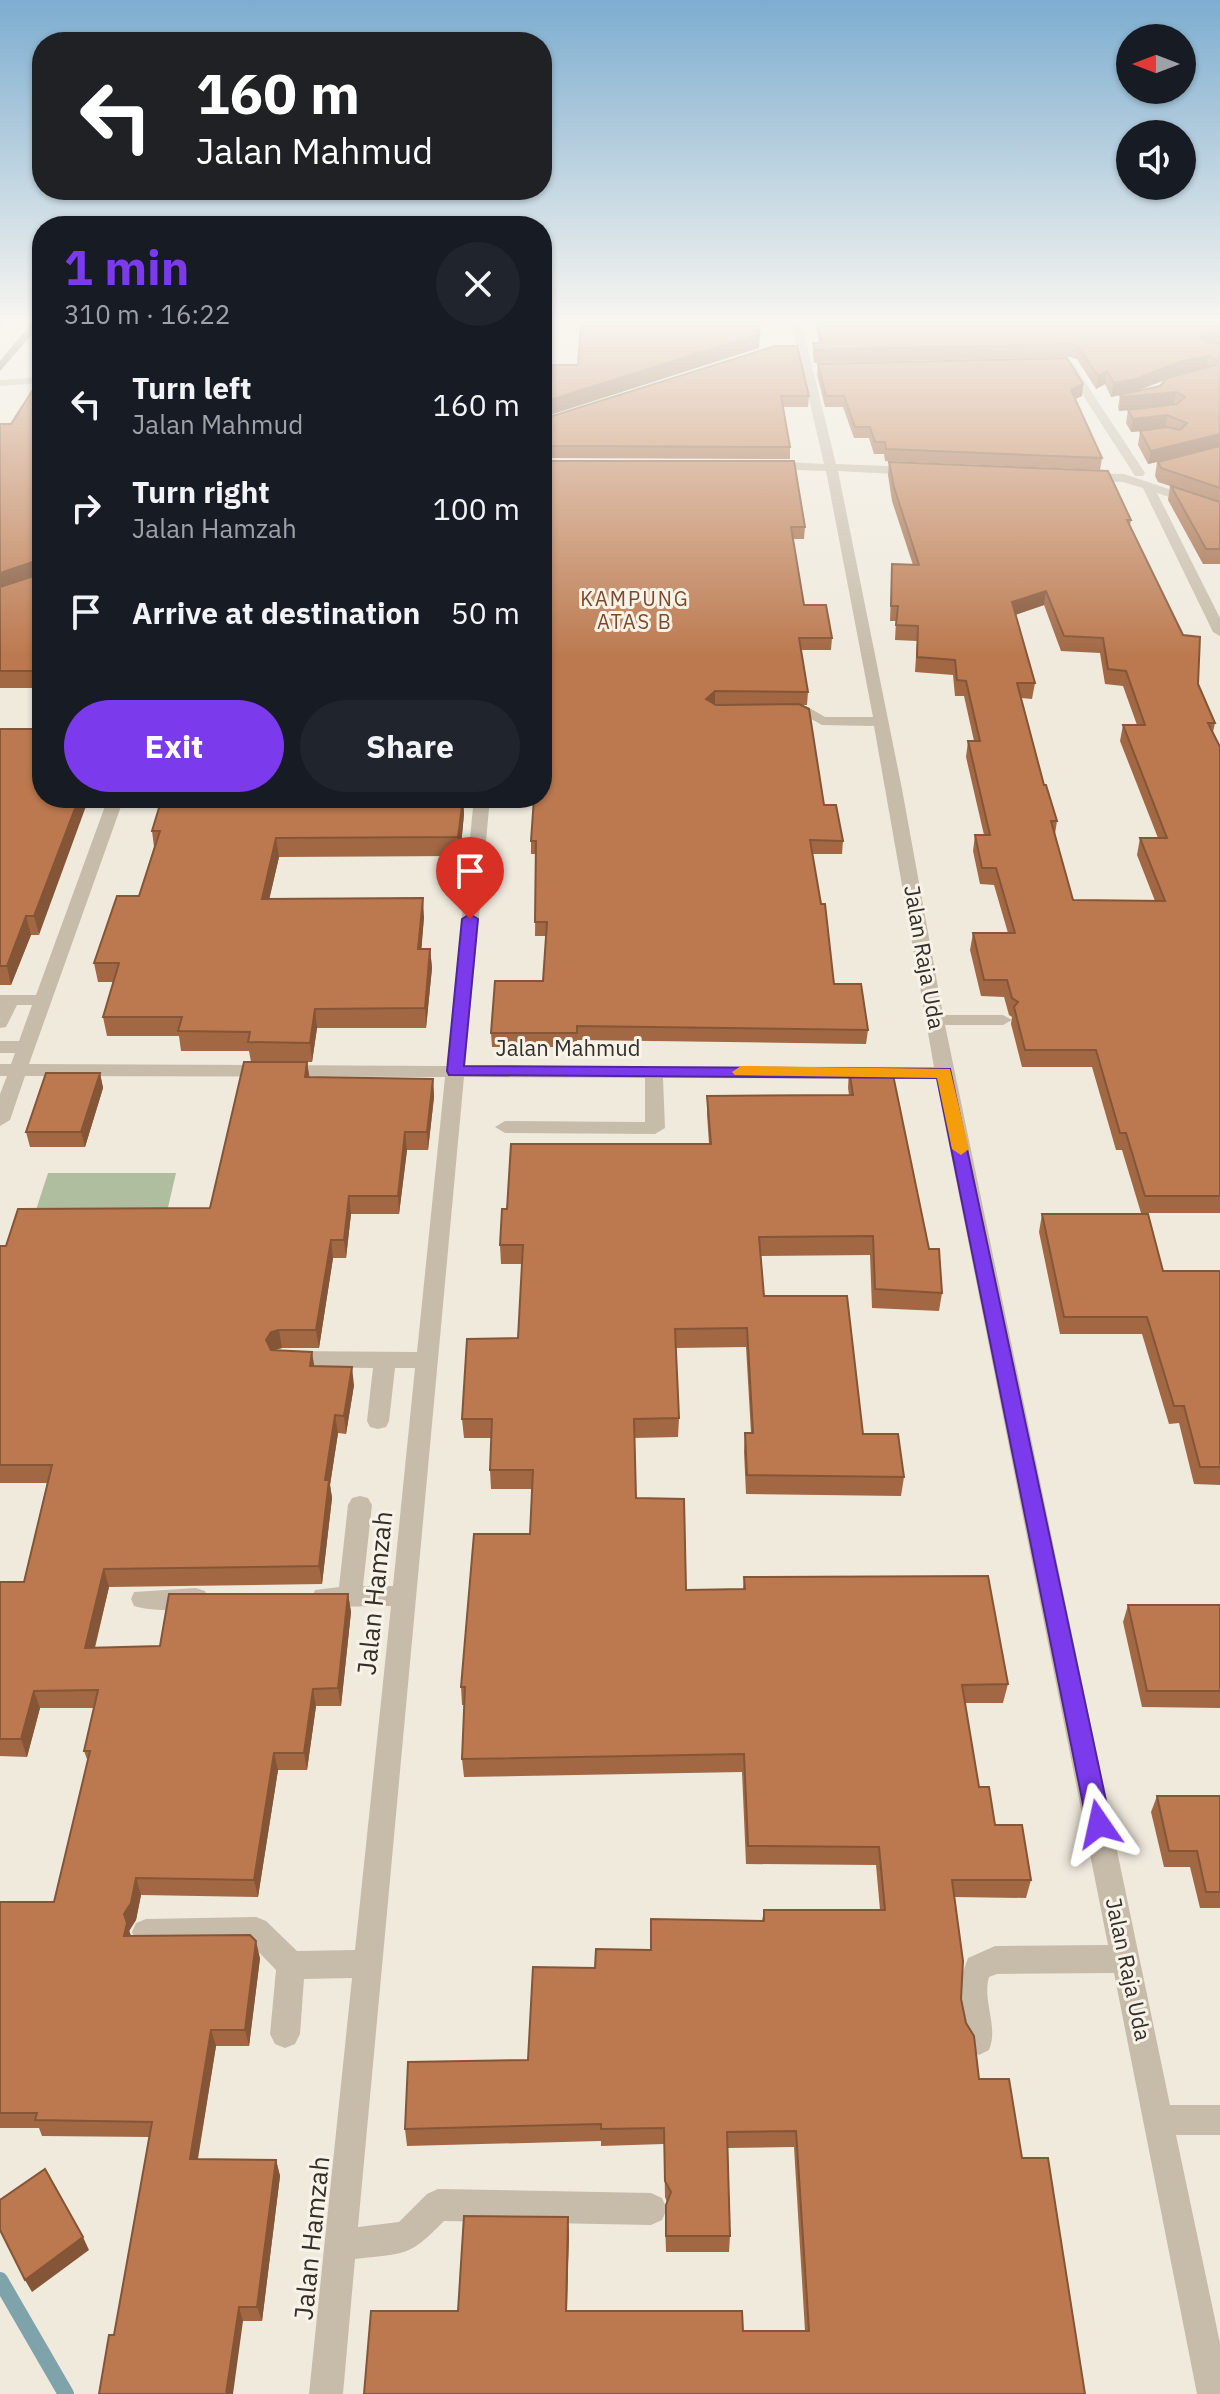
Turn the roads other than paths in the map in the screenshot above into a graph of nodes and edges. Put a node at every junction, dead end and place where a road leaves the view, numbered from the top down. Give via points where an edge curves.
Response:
1 (822, 433) edge
2 (1113, 433) edge
3 (1132, 439) edge
4 (1118, 440) junction
5 (750, 465) edge
6 (831, 468) junction
7 (923, 471) edge
8 (1145, 476) junction
9 (1077, 477) edge
10 (1220, 510) edge
11 (1201, 593) junction
12 (1220, 594) edge
13 (1220, 632) edge
14 (773, 710) edge
15 (880, 722) junction
16 (112, 808) edge
17 (481, 808) edge
18 (5, 1000) edge
19 (43, 1000) junction
20 (936, 1020) junction
21 (1003, 1020) dead end
22 (0, 1023) edge
23 (0, 1047) edge
24 (26, 1047) junction
25 (9, 1070) edge
26 (455, 1071) junction
27 (654, 1071) junction
28 (944, 1073) junction
29 (0, 1120) edge
30 (505, 1127) dead end
31 (283, 1359) edge
32 (385, 1360) junction
33 (427, 1360) junction
34 (378, 1421) dead end
35 (360, 1505) dead end
36 (404, 1596) junction
37 (302, 1597) edge
38 (350, 1597) junction
39 (222, 1598) edge
40 (143, 1599) dead end
41 (146, 1932) edge
42 (1127, 1959) junction
43 (368, 1964) junction
44 (291, 1965) junction
45 (285, 2034) dead end
46 (979, 2040) dead end
47 (1160, 2120) junction
48 (1220, 2120) edge
49 (651, 2209) dead end
50 (340, 2245) junction
51 (326, 2394) edge
52 (1214, 2394) edge

1 - 6 street, Jalan Raja Uda
2 - 4 street
3 - 4 street
4 - 8 street
5 - 6 street
6 - 7 street
6 - 15 street, Jalan Raja Uda
8 - 9 street
8 - 10 street
8 - 11 street
11 - 12 street
11 - 13 street
14 - 15 street via 808,711 822,721
15 - 20 street, Jalan Raja Uda
16 - 19 street
17 - 26 street, Jalan Hamzah
18 - 19 street
18 - 22 street
19 - 24 street
20 - 21 street
20 - 28 street, Jalan Raja Uda
23 - 24 street
24 - 25 street
25 - 26 street, Jalan Mahmud
25 - 29 street
26 - 27 street, Jalan Mahmud
26 - 33 street, Jalan Hamzah
27 - 28 street, Jalan Mahmud
27 - 30 street via 655,1128
28 - 42 street, Jalan Raja Uda
31 - 32 street
32 - 33 street
32 - 34 street
33 - 36 street, Jalan Hamzah
35 - 38 street
36 - 38 street
36 - 43 street, Jalan Hamzah
37 - 38 street
39 - 40 street
41 - 44 street via 256,1930
42 - 46 street via 995,1960 978,1968 972,1986
42 - 47 street, Jalan Raja Uda
43 - 44 street
43 - 50 street, Jalan Hamzah
44 - 45 street
47 - 48 street
47 - 52 street, Jalan Raja Uda
49 - 50 street via 438,2205 406,2237
50 - 51 street, Jalan Hamzah

